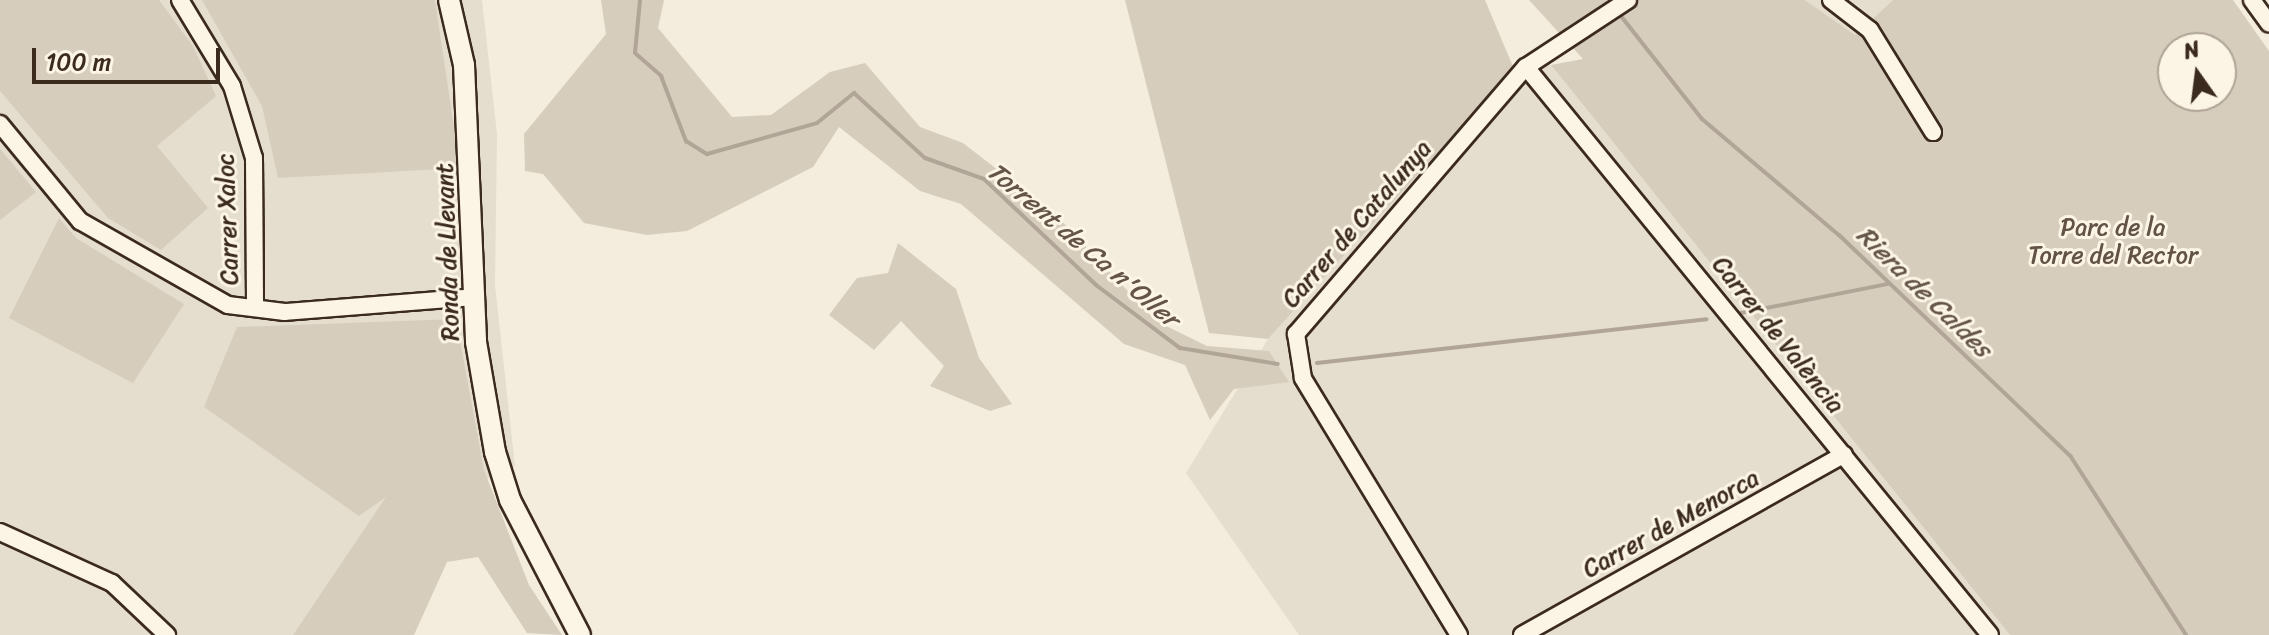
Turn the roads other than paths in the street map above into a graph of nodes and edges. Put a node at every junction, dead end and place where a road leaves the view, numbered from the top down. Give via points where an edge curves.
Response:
1 (180, 0) edge
2 (449, 0) edge
3 (1628, 0) edge
4 (1831, 0) edge
5 (2252, 0) edge
6 (2269, 23) edge
7 (1526, 67) junction
8 (0, 124) edge
9 (1933, 132) dead end
10 (475, 297) junction
11 (255, 308) junction
12 (1844, 454) junction
13 (0, 532) edge
14 (167, 635) edge
15 (580, 635) edge
16 (1459, 635) edge
17 (1522, 635) edge
18 (1990, 635) edge

1 - 11 street, Carrer Xaloc via 232,86 254,158
2 - 10 main road, Ronda de Llevant via 464,65
3 - 7 street, Carrer de Catalunya via 1549,47
4 - 9 street via 1870,30
5 - 6 street
7 - 12 street, Carrer de València
7 - 16 street, Carrer de Catalunya via 1302,320 1294,347 1303,378
8 - 11 street via 80,221 228,305
10 - 11 street
10 - 15 main road, Ronda de Llevant via 495,452 510,500
12 - 17 street, Carrer de Menorca
12 - 18 street, Carrer de València
13 - 14 street via 112,583

